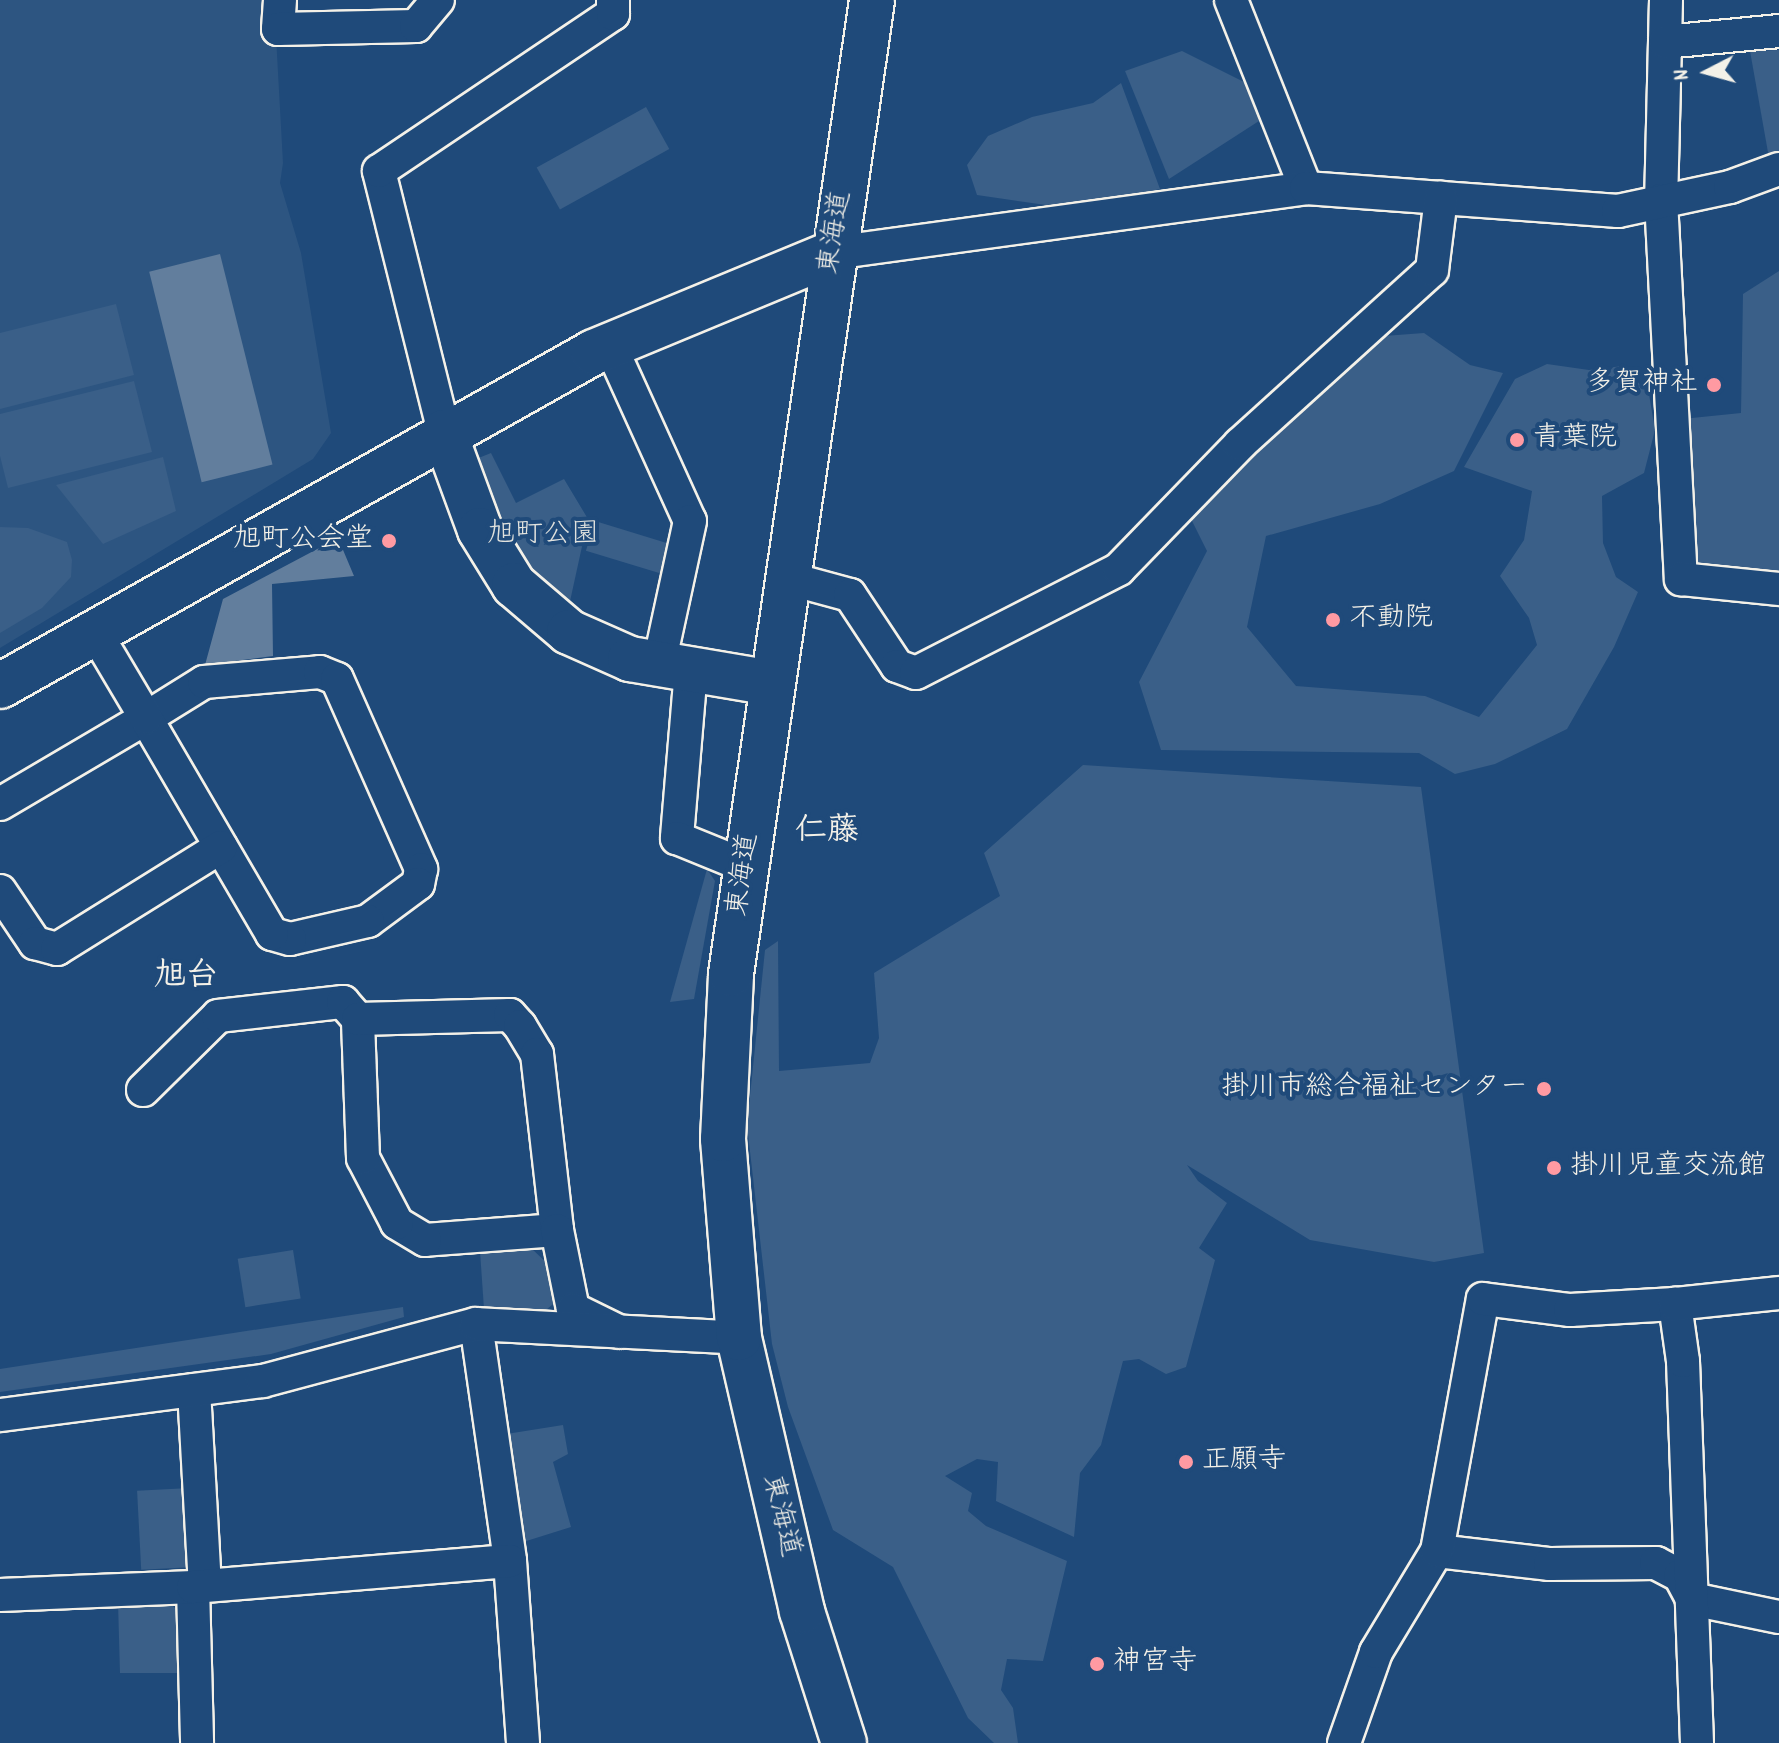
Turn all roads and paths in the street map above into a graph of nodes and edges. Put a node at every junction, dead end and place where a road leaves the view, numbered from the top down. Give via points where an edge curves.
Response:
1 (280, 0) edge
2 (438, 0) edge
3 (613, 0) edge
4 (872, 0) edge
5 (1231, 0) edge
6 (1666, 0) edge
7 (1779, 31) edge
8 (1665, 42) junction
9 (1779, 169) edge
10 (1306, 188) junction
11 (1441, 198) junction
12 (1661, 200) junction
13 (833, 253) junction
14 (610, 345) junction
15 (444, 432) junction
16 (787, 578) junction
17 (1779, 589) edge
18 (95, 632) junction
19 (675, 667) junction
20 (772, 683) junction
21 (0, 686) edge
22 (146, 718) junction
23 (0, 804) edge
24 (221, 847) junction
25 (746, 866) junction
26 (0, 891) edge
27 (358, 1019) junction
28 (143, 1090) dead end
29 (557, 1230) junction
30 (1779, 1293) edge
31 (1675, 1304) junction
32 (476, 1324) junction
33 (620, 1332) junction
34 (739, 1338) junction
35 (194, 1390) junction
36 (0, 1415) edge
37 (1437, 1551) junction
38 (510, 1561) junction
39 (199, 1587) junction
40 (0, 1595) edge
41 (1692, 1599) junction
42 (1779, 1617) edge
43 (197, 1743) edge
44 (523, 1743) edge
45 (844, 1743) edge
46 (1344, 1743) edge
47 (1697, 1743) edge

1 - 2 street via 278,29 416,26
3 - 15 street via 613,14 379,171
4 - 13 main road, 東海道
5 - 10 street
6 - 8 street
7 - 8 street
8 - 12 street
9 - 12 street via 1730,187
10 - 11 street
10 - 13 street
11 - 12 street via 1618,211
11 - 16 street via 1432,270 1240,444 1119,569 916,673 897,666 850,595
12 - 17 street via 1681,579
13 - 14 main road
13 - 16 main road, 東海道
14 - 15 main road
14 - 19 street via 690,521
15 - 18 main road
15 - 19 main road via 480,530 514,585 569,632 630,659
16 - 20 main road, 東海道
18 - 21 main road
18 - 22 street
19 - 20 main road
19 - 25 street via 677,838
20 - 25 main road, 東海道
22 - 23 street
22 - 24 street
22 - 24 street via 204,682 320,672 337,679 421,869 418,884 368,921 290,939 272,934
24 - 26 street via 57,949 35,943
25 - 34 main road, 東海道 via 731,974 723,1139
27 - 28 street via 343,1002 218,1016
27 - 29 street via 510,1015 537,1054
27 - 29 street via 363,1158 397,1223 425,1240
29 - 33 street via 573,1309
30 - 31 street
31 - 37 street via 1570,1310 1483,1299
31 - 41 street via 1683,1361
32 - 33 street
32 - 35 street via 263,1381
32 - 38 street
33 - 34 street
34 - 45 main road, 東海道 via 802,1611
35 - 36 street
35 - 39 street
37 - 41 street via 1550,1564 1656,1563 1680,1576
37 - 46 street via 1376,1652
38 - 39 street
38 - 44 street
39 - 40 street
39 - 43 street
41 - 42 street
41 - 47 street

